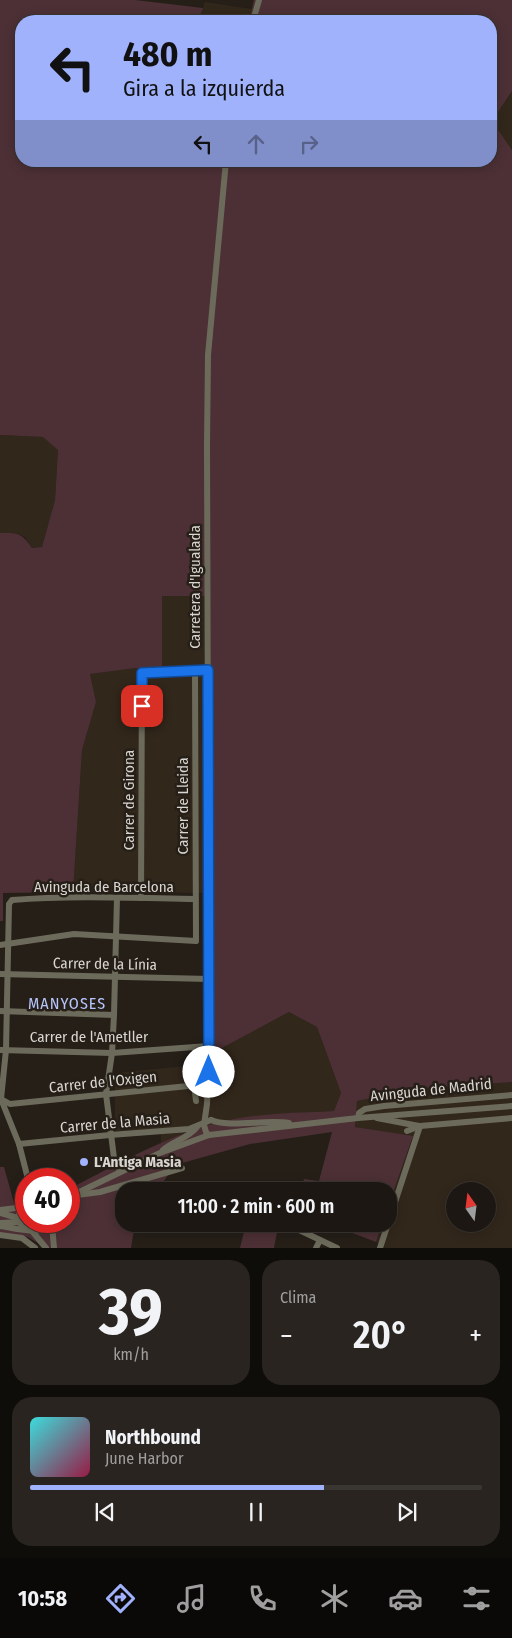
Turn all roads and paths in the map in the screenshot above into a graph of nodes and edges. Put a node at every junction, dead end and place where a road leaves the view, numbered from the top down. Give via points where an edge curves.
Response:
1 (258, 0) edge
2 (254, 15) edge
3 (225, 167) edge
4 (208, 670) junction
5 (195, 672) junction
6 (117, 898) junction
7 (141, 898) junction
8 (195, 899) junction
9 (116, 936) junction
10 (0, 945) edge
11 (9, 945) junction
12 (4, 974) edge
13 (115, 976) junction
14 (209, 979) junction
15 (0, 1011) edge
16 (8, 1011) junction
17 (114, 1015) junction
18 (209, 1046) junction
19 (195, 1047) junction
20 (3, 1050) edge
21 (112, 1053) junction
22 (208, 1084) junction
23 (194, 1085) junction
24 (106, 1094) junction
25 (512, 1095) edge
26 (0, 1098) edge
27 (196, 1101) dead end
28 (512, 1106) edge
29 (370, 1117) junction
30 (358, 1118) junction
31 (512, 1118) edge
32 (204, 1122) junction
33 (298, 1124) junction
34 (420, 1126) junction
35 (407, 1131) dead end
36 (110, 1135) junction
37 (209, 1135) junction
38 (19, 1144) junction
39 (160, 1153) junction
40 (25, 1168) edge
41 (182, 1168) dead end
42 (120, 1171) junction
43 (80, 1191) edge
44 (80, 1195) edge
45 (15, 1209) edge
46 (0, 1212) edge
47 (15, 1219) edge
48 (15, 1221) edge
49 (0, 1224) edge
50 (15, 1228) edge
51 (303, 1232) edge
52 (31, 1233) edge
53 (53, 1233) edge
54 (0, 1234) edge
55 (320, 1240) junction
56 (35, 1248) edge
57 (46, 1248) edge
58 (54, 1248) edge
59 (316, 1248) edge
60 (337, 1248) edge
61 (380, 1248) edge

1 - 2 street
3 - 4 street, Carretera d'Igualada via 208,355
4 - 5 street
4 - 14 street, Carretera d'Igualada
5 - 7 street, Carrer de Girona via 142,673
5 - 8 street, Carrer de Lleida
6 - 7 street, Avinguda de Barcelona
6 - 9 street
6 - 11 street, Avinguda de Barcelona via 12,900 9,904
7 - 8 street, Avinguda de Barcelona
8 - 9 street, Carrer de Lleida via 196,941
9 - 11 street via 74,934
9 - 13 street
10 - 11 street
11 - 12 street
12 - 13 street, Carrer de la Línia
12 - 16 street
13 - 14 street, Carrer de la Línia
13 - 17 street
14 - 18 street, Carretera d'Igualada
15 - 16 street
16 - 17 street
16 - 20 street
17 - 21 street
18 - 19 street, Carrer de l'Ametller
18 - 22 street, Carretera d'Igualada
19 - 21 street, Carrer de l'Ametller
19 - 23 street
20 - 21 street, Carrer de l'Ametller
20 - 26 street
21 - 24 street
22 - 23 street, Carrer de l'Oxigen
22 - 32 street, Carretera d'Igualada
23 - 24 street, Carrer de l'Oxigen
23 - 27 street
24 - 26 street, Carrer de l'Oxigen via 10,1104
24 - 36 street
25 - 30 street, Avinguda de Madrid via 384,1106 364,1109
26 - 38 street
28 - 29 street, Avinguda de Madrid
29 - 30 street, Avinguda de Madrid
29 - 34 street
30 - 33 street, Avinguda de Madrid
31 - 34 street
32 - 33 street via 277,1120
32 - 36 street, Carrer de la Masia via 189,1129
32 - 37 street, Carretera d'Igualada via 211,1129
32 - 39 street
33 - 37 street, Avinguda de Madrid
34 - 35 street
34 - 61 street
36 - 38 street, Carrer de la Masia
36 - 42 street
37 - 39 street, Avinguda de Madrid
38 - 40 street
39 - 42 street
41 - 44 street
42 - 43 street
45 - 46 street
46 - 47 street
48 - 49 street
49 - 50 street
51 - 55 street
52 - 57 street
53 - 58 street
54 - 56 street via 22,1238
55 - 59 street
55 - 60 street

